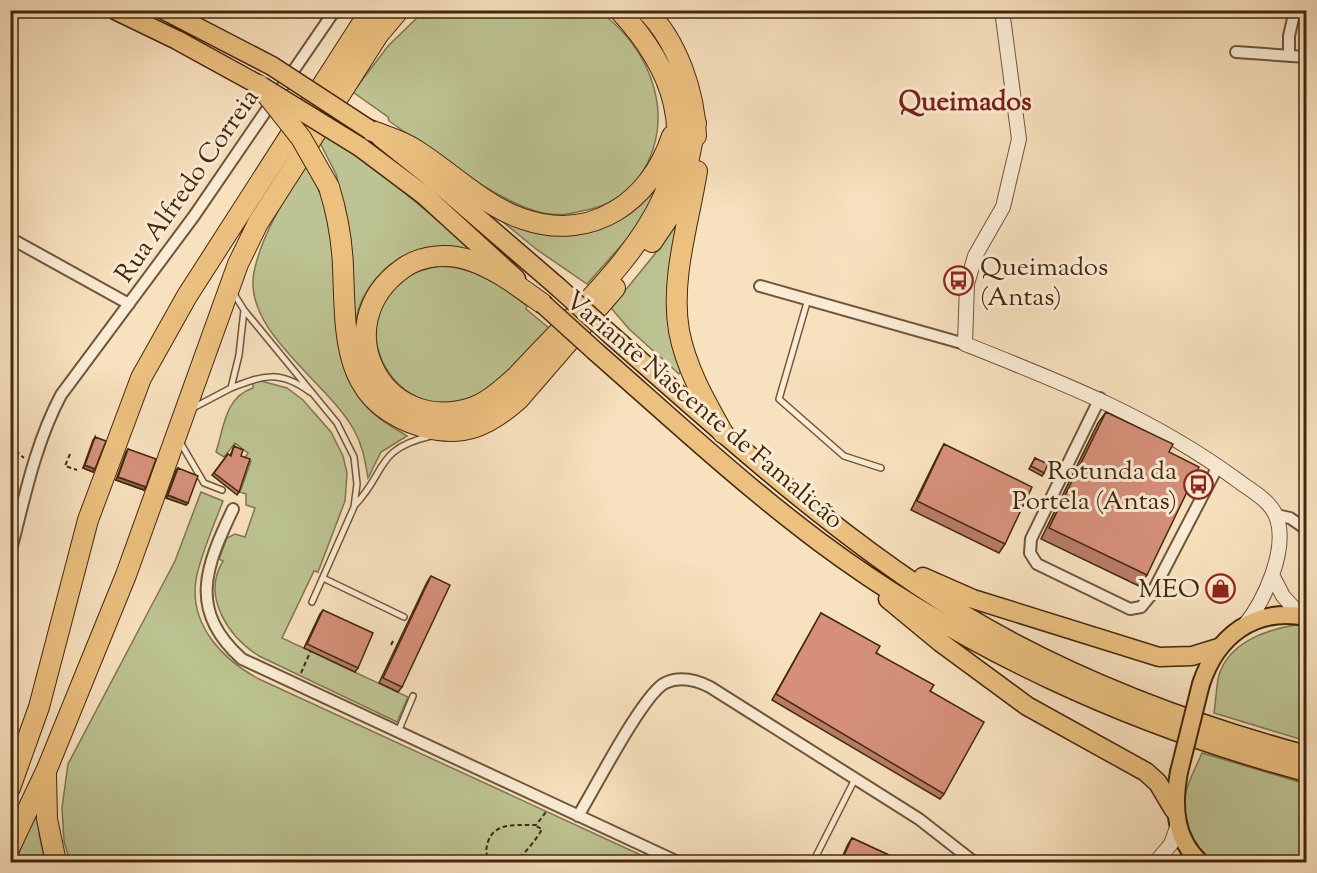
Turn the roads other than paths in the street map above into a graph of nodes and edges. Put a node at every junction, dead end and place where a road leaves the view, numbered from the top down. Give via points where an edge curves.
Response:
1 (115, 10) edge
2 (164, 10) edge
3 (335, 10) edge
4 (374, 10) edge
5 (399, 10) edge
6 (619, 10) edge
7 (646, 10) edge
8 (1002, 10) edge
9 (1295, 10) edge
10 (1236, 52) dead end
11 (1289, 56) junction
12 (1306, 57) edge
13 (259, 85) junction
14 (696, 123) junction
15 (675, 125) junction
16 (370, 130) junction
17 (10, 238) edge
18 (760, 286) dead end
19 (229, 287) junction
20 (808, 299) junction
21 (129, 304) junction
22 (543, 304) junction
23 (244, 310) junction
24 (965, 344) junction
25 (231, 388) junction
26 (317, 398) junction
27 (1100, 398) junction
28 (187, 411) junction
29 (470, 431) junction
30 (723, 433) junction
31 (177, 437) junction
32 (1218, 466) junction
33 (881, 468) dead end
34 (222, 490) dead end
35 (354, 507) junction
36 (233, 509) dead end
37 (1276, 515) junction
38 (1306, 529) edge
39 (822, 544) junction
40 (865, 548) junction
41 (10, 554) edge
42 (1272, 576) junction
43 (323, 578) junction
44 (312, 602) dead end
45 (404, 616) dead end
46 (1303, 616) edge
47 (1243, 626) junction
48 (1218, 648) junction
49 (413, 696) dead end
50 (398, 732) junction
51 (24, 749) junction
52 (1306, 755) edge
53 (10, 766) edge
54 (47, 769) junction
55 (1306, 772) edge
56 (855, 779) junction
57 (10, 788) edge
58 (578, 816) junction
59 (1176, 817) junction
60 (10, 847) edge
61 (56, 862) edge
62 (678, 862) edge
63 (813, 862) edge
64 (974, 862) edge
65 (1156, 862) edge
66 (1200, 862) edge

1 - 13 highway, Variante Nascente de Famalicão
2 - 16 highway, Variante Nascente de Famalicão, bridge via 272,66
3 - 21 street, Rua Alfredo Correia
4 - 51 highway via 187,296 141,378 88,520 44,690
5 - 19 highway via 378,35 258,223
6 - 15 highway via 659,62 673,97
7 - 14 highway via 676,53
8 - 24 street via 1019,139 1003,207 975,256 967,284
9 - 11 street
10 - 11 street
11 - 12 street
13 - 22 highway, Variante Nascente de Famalicão, bridge via 360,147 466,231
13 - 29 highway, bridge via 302,138 329,187 340,233 347,343 360,381 373,399 406,422
14 - 29 highway via 675,208 645,253 519,399 503,414
14 - 30 highway via 697,166 678,293 679,330 702,396
15 - 16 highway via 658,167 627,205 594,223 560,225 524,220 490,202 414,149
15 - 22 highway via 675,169 639,243 495,395 472,407 445,412 415,407 377,377 368,359 364,335 378,293 408,264 430,257 452,256 472,261 501,274
16 - 30 highway, Variante Nascente de Famalicão, bridge via 434,180
17 - 21 street, Rua Alfredo Correia
18 - 20 street
19 - 23 lane
19 - 28 highway
20 - 24 street
20 - 33 lane via 779,399 844,456
21 - 41 street via 61,395 49,419
22 - 39 highway, Variante Nascente de Famalicão, bridge via 748,485
23 - 25 lane
23 - 26 lane
24 - 27 street
25 - 26 lane via 260,376 271,376 299,385
25 - 28 lane
26 - 35 lane via 351,448 357,476
27 - 32 street
27 - 32 street via 1031,539 1030,553 1037,564 1130,609 1141,607 1151,595
28 - 31 highway
29 - 35 lane via 430,436 398,447 386,457
30 - 40 highway, Variante Nascente de Famalicão
31 - 34 lane via 201,479
31 - 54 highway via 120,593
32 - 37 street via 1262,498
35 - 43 lane
36 - 50 street via 207,574 210,616 223,639 242,659
37 - 38 street via 1290,518
37 - 42 street via 1280,532
39 - 55 highway, Variante Nascente de Famalicão via 957,630 1057,682 1145,721
39 - 59 highway via 940,642 1027,706 1146,772 1158,783
40 - 48 highway via 973,599 1159,657 1192,657
40 - 52 highway, Variante Nascente de Famalicão via 955,609 1103,686 1194,721
42 - 46 street via 1283,596
42 - 47 street via 1256,610
43 - 44 lane
43 - 45 lane
46 - 47 main road via 1276,616
47 - 48 main road
48 - 59 main road, bridge via 1201,684 1179,772
49 - 50 lane
50 - 58 street
51 - 53 highway
51 - 57 highway
54 - 60 highway
54 - 61 highway via 46,806
56 - 58 street via 710,687 678,680 666,683 647,699
56 - 63 lane
56 - 64 street via 935,830
58 - 62 street
59 - 65 street via 1171,844
59 - 66 main road via 1191,853

